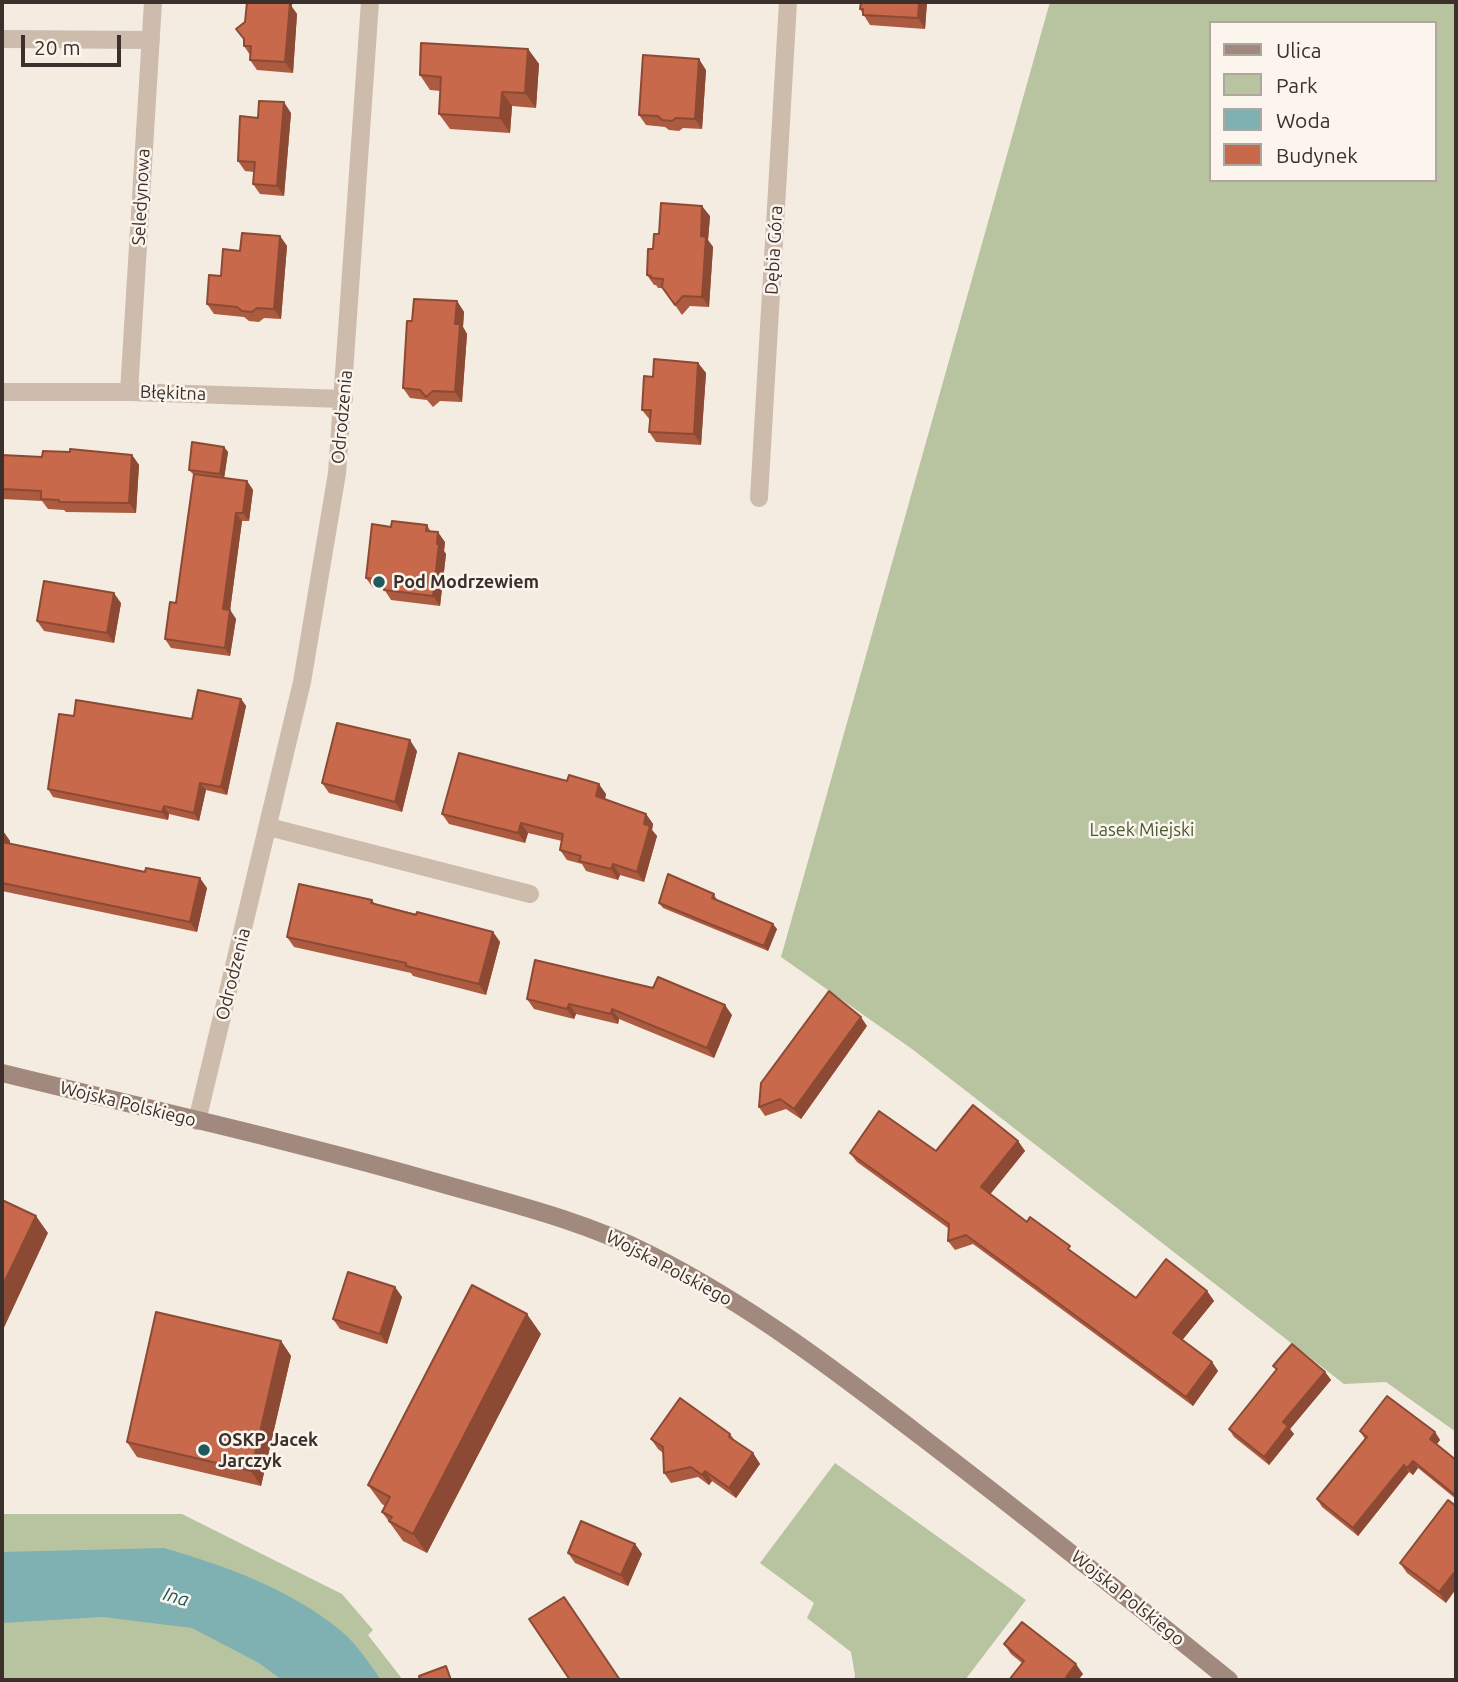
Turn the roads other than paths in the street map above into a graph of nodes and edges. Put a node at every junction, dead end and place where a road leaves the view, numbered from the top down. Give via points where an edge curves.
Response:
1 (153, 2) edge
2 (370, 2) edge
3 (788, 2) edge
4 (2, 39) edge
5 (151, 40) junction
6 (2, 392) edge
7 (129, 392) junction
8 (344, 399) junction
9 (759, 498) dead end
10 (269, 827) junction
11 (530, 894) dead end
12 (2, 1073) edge
13 (197, 1121) junction
14 (1229, 1680) edge

1 - 5 street, Seledynowa
2 - 8 street, Odrodzenia
3 - 9 street, Dębia Góra
4 - 5 street
5 - 7 street, Seledynowa
6 - 7 street, Błękitna
7 - 8 street, Błękitna
8 - 10 street, Odrodzenia via 320,581
10 - 11 street
10 - 13 street, Odrodzenia
12 - 13 street, Wojska Polskiego
13 - 14 street, Wojska Polskiego via 384,1167 595,1230 708,1285 878,1403

